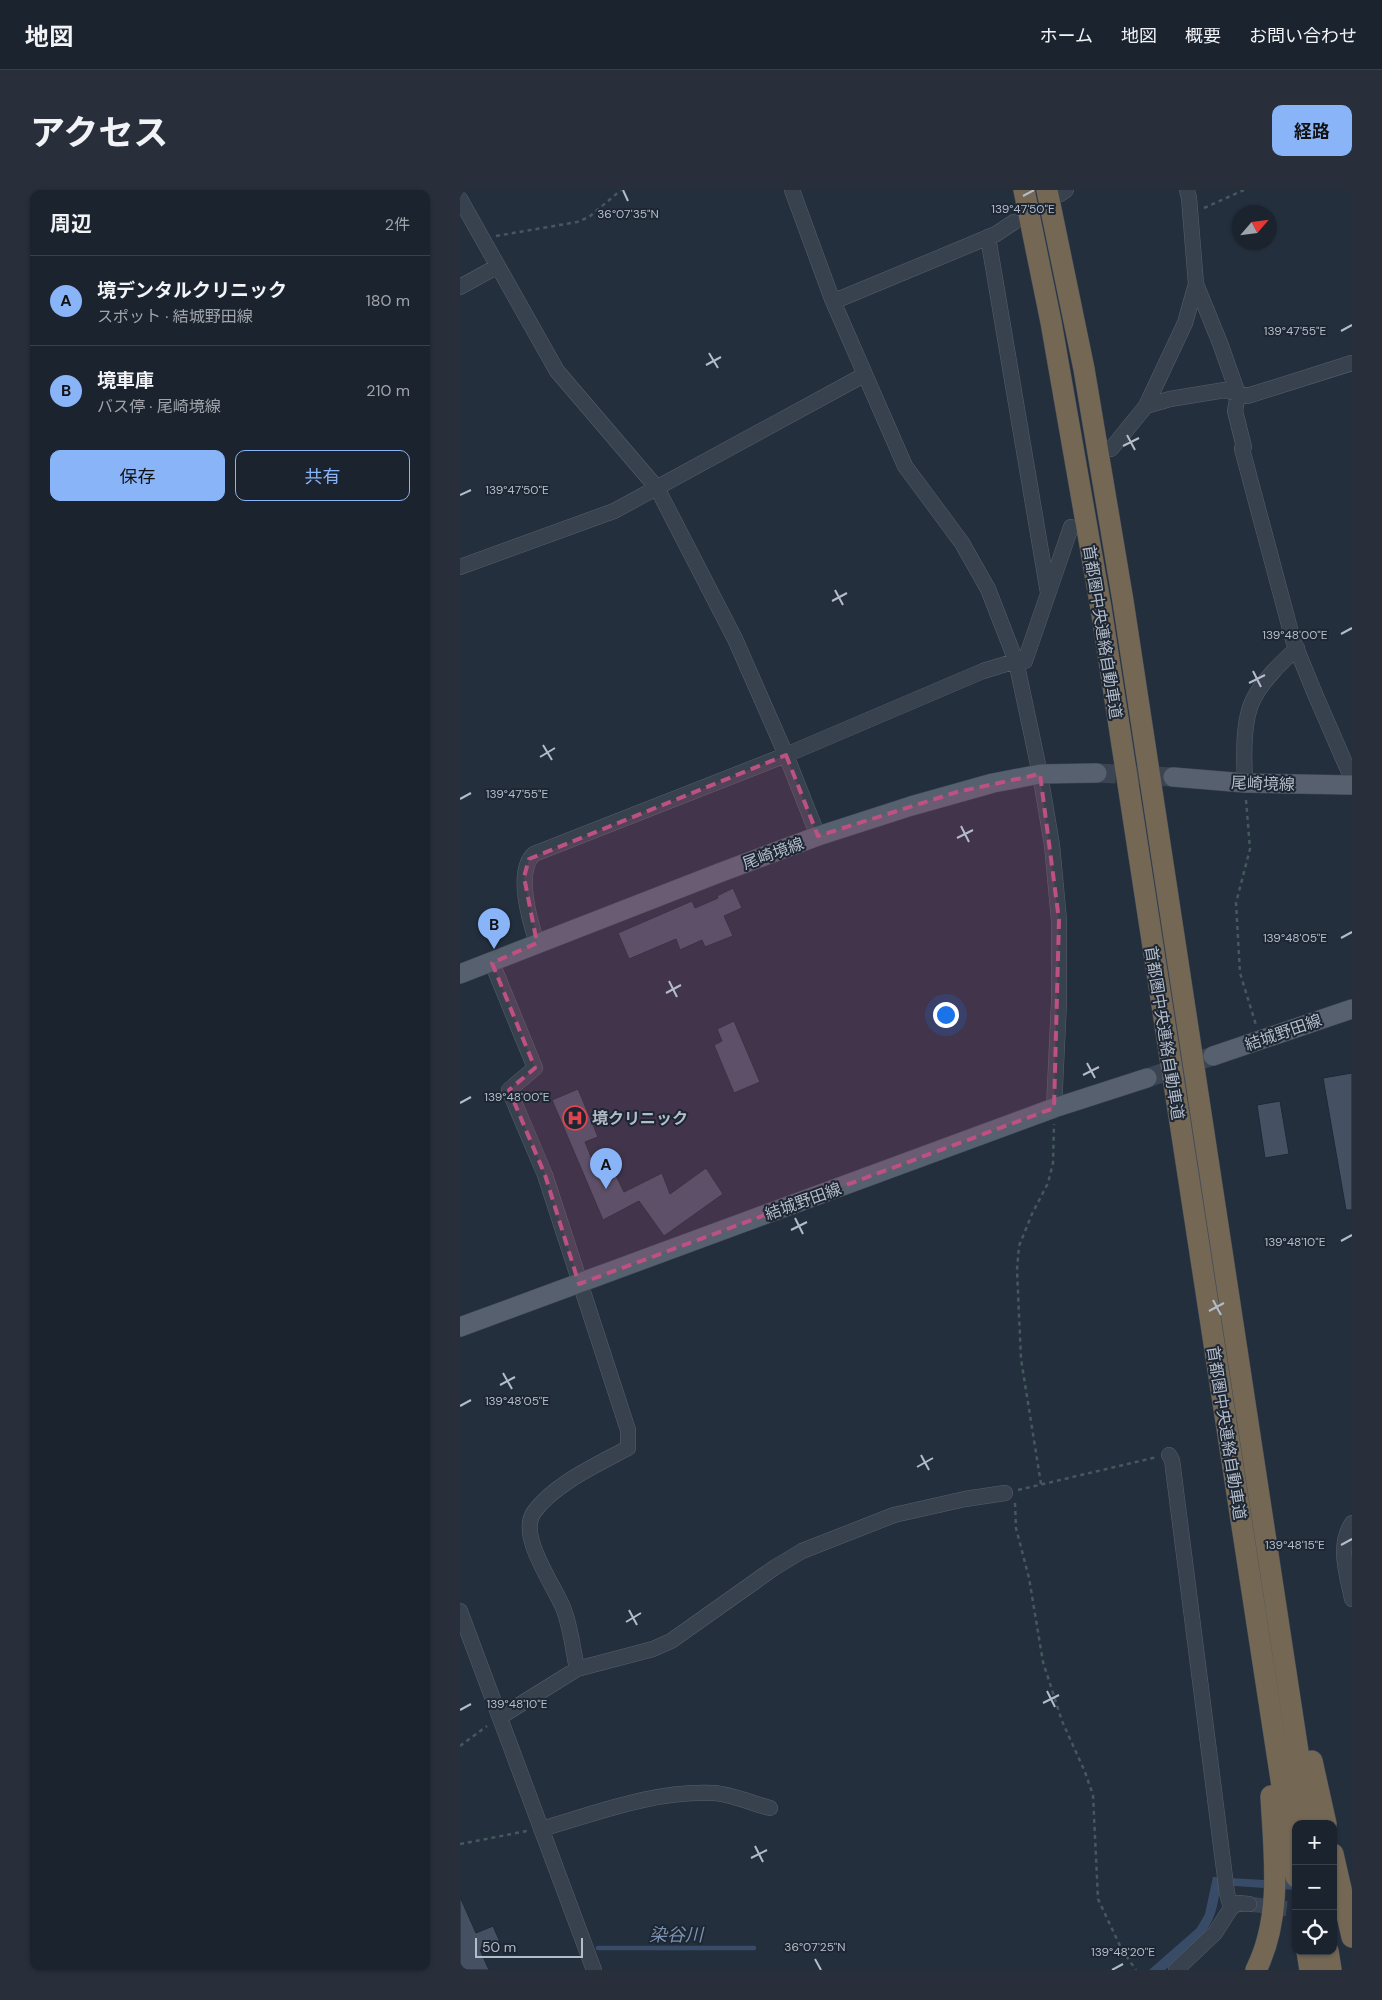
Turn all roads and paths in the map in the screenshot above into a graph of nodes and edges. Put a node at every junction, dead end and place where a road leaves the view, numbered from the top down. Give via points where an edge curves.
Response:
1 (621, 190) edge
2 (792, 190) edge
3 (1024, 190) edge
4 (1186, 190) edge
5 (1244, 190) edge
6 (1058, 191) edge
7 (460, 199) edge
8 (1191, 214) junction
9 (1014, 222) dead end
10 (988, 237) junction
11 (482, 238) junction
12 (498, 266) junction
13 (1196, 284) junction
14 (460, 287) edge
15 (832, 300) junction
16 (1352, 363) edge
17 (864, 375) junction
18 (1238, 394) junction
19 (1146, 406) junction
20 (1111, 449) dead end
21 (656, 488) junction
22 (1071, 527) dead end
23 (460, 567) edge
24 (1048, 594) junction
25 (1297, 648) junction
26 (1016, 661) junction
27 (786, 755) junction
28 (1097, 773) tunnel mouth
29 (1040, 774) junction
30 (1173, 777) tunnel mouth
31 (1352, 780) edge
32 (1245, 783) junction
33 (1352, 785) edge
34 (818, 836) junction
35 (537, 943) junction
36 (492, 963) junction
37 (460, 974) edge
38 (1352, 1009) edge
39 (1261, 1040) junction
40 (1213, 1056) tunnel mouth
41 (1147, 1078) tunnel mouth
42 (1054, 1108) junction
43 (579, 1284) junction
44 (460, 1327) edge
45 (1169, 1454) joint
46 (1041, 1484) junction
47 (1010, 1497) junction
48 (1352, 1522) edge
49 (1274, 1590) junction
50 (1352, 1599) edge
51 (460, 1612) edge
52 (576, 1669) junction
53 (500, 1717) junction
54 (460, 1746) edge
55 (1277, 1758) junction
56 (770, 1808) dead end
57 (1308, 1820) edge
58 (1325, 1820) edge
59 (541, 1829) junction
60 (460, 1844) edge
61 (1294, 1865) edge
62 (1336, 1865) edge
63 (1249, 1904) tunnel mouth
64 (1231, 1908) junction
65 (1352, 1937) edge
66 (1308, 1955) edge
67 (1329, 1955) edge
68 (594, 1970) edge
69 (1136, 1970) edge
70 (1176, 1970) edge
71 (1256, 1970) edge
72 (1310, 1970) edge
73 (1331, 1970) edge

1 - 11 path via 589,217 577,222
2 - 15 street
3 - 55 highway, 首都圏中央連絡自動車道 via 1051,322 1100,608
4 - 8 street
5 - 8 path
6 - 49 highway, 首都圏中央連絡自動車道
7 - 11 street
8 - 13 street
9 - 10 street
10 - 15 street
10 - 24 street
11 - 12 street
12 - 14 street
12 - 21 street via 557,371
13 - 18 street
13 - 19 street via 1185,323
15 - 17 street
16 - 18 street via 1248,396
17 - 21 street
17 - 26 street via 905,466 962,543 988,589
18 - 19 street via 1225,390
18 - 25 street via 1235,411 1242,449
19 - 20 street
21 - 23 street via 614,511
21 - 27 street via 735,639
22 - 24 street
24 - 26 street via 1026,661
25 - 31 street
25 - 32 street via 1275,669 1253,699 1246,731
26 - 27 street via 974,675
26 - 29 street
27 - 34 street
27 - 35 street via 534,854 524,876
28 - 29 main road, 尾崎境線
29 - 34 main road, 尾崎境線 via 958,792
29 - 42 street via 1052,845 1059,920
30 - 32 main road, 尾崎境線
32 - 33 main road, 尾崎境線
32 - 39 path via 1250,849 1236,903 1240,973
34 - 35 main road, 尾崎境線
35 - 36 main road, 尾崎境線
36 - 37 main road, 尾崎境線
36 - 43 street via 535,1068 509,1090 545,1175
38 - 39 main road, 結城野田線
39 - 40 main road, 結城野田線
41 - 42 main road, 結城野田線
42 - 43 main road, 結城野田線
42 - 46 path via 1053,1163 1048,1183 1019,1246 1018,1270 1021,1359
43 - 44 main road, 結城野田線
43 - 52 street via 628,1430 628,1448 564,1484 533,1513 532,1546 564,1609
45 - 46 path
45 - 64 street
46 - 47 path
47 - 52 street via 965,1499 894,1515 802,1551 672,1641 624,1658
47 - 69 path via 1044,1662 1062,1721 1093,1795 1098,1899 1122,1950
48 - 50 street via 1346,1536 1344,1557
49 - 57 highway, 首都圏中央連絡自動車道
49 - 58 highway
51 - 53 street
52 - 53 street
53 - 54 path
53 - 59 street
55 - 61 highway, 首都圏中央連絡自動車道
55 - 71 highway via 1270,1785 1274,1897 1266,1944
56 - 59 street via 716,1793 695,1793 648,1798
59 - 60 path
59 - 68 street
62 - 65 highway
63 - 64 street
64 - 70 street via 1215,1933
66 - 72 highway
67 - 73 highway

